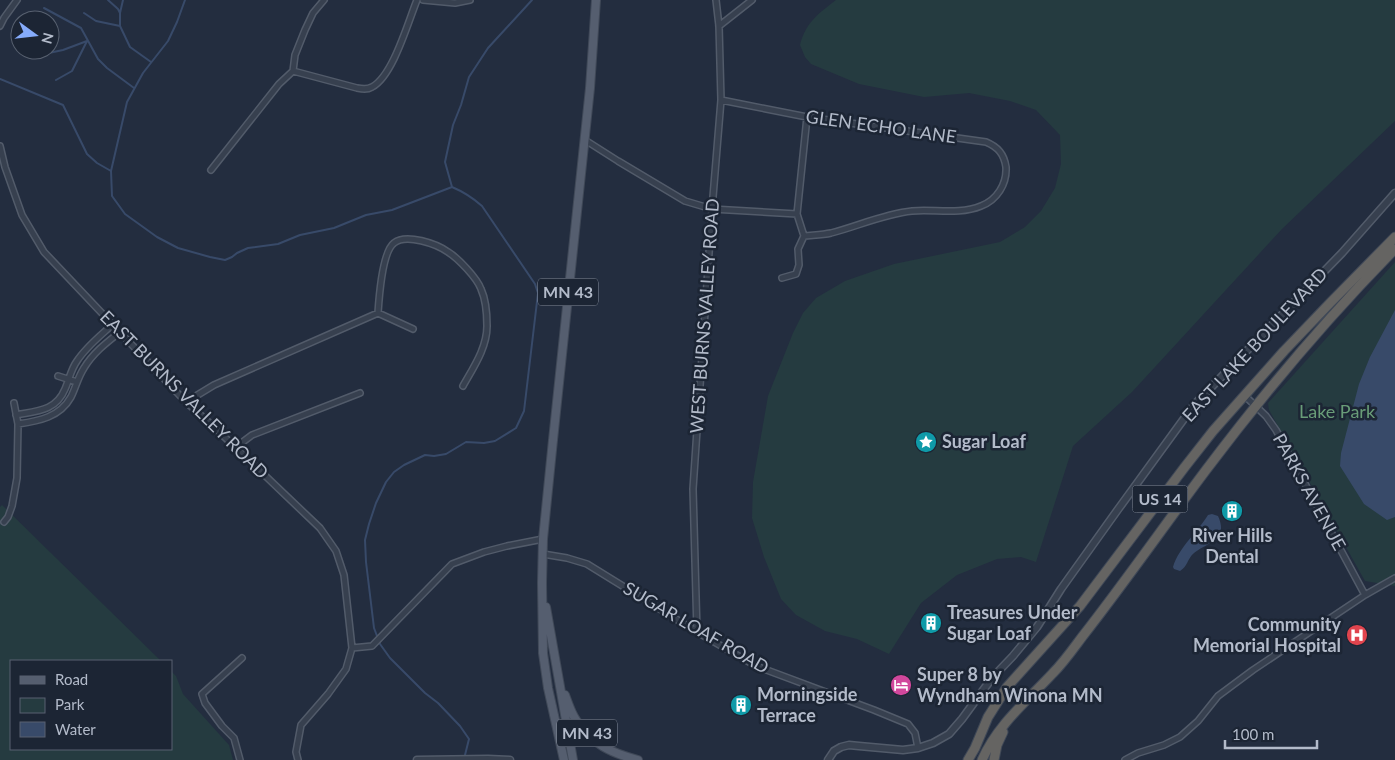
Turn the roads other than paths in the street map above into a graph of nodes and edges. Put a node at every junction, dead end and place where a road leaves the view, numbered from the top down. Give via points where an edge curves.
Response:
1 (17, 0) edge
2 (324, 0) edge
3 (416, 0) edge
4 (423, 0) edge
5 (470, 0) edge
6 (596, 0) edge
7 (716, 0) edge
8 (752, 0) edge
9 (0, 26) edge
10 (719, 26) junction
11 (293, 71) junction
12 (721, 100) junction
13 (807, 117) junction
14 (585, 140) junction
15 (0, 146) edge
16 (211, 170) dead end
17 (1395, 193) edge
18 (712, 209) junction
19 (797, 214) junction
20 (804, 236) junction
21 (1395, 237) edge
22 (1395, 249) edge
23 (782, 278) dead end
24 (378, 313) junction
25 (112, 325) junction
26 (413, 330) dead end
27 (120, 332) junction
28 (58, 376) dead end
29 (69, 379) junction
30 (77, 382) junction
31 (463, 386) dead end
32 (360, 392) dead end
33 (1244, 395) junction
34 (186, 402) junction
35 (14, 404) dead end
36 (1256, 406) junction
37 (16, 414) junction
38 (18, 424) junction
39 (236, 447) junction
40 (4, 522) dead end
41 (543, 539) junction
42 (543, 554) junction
43 (1395, 578) edge
44 (542, 583) junction
45 (1365, 595) junction
46 (697, 632) junction
47 (352, 648) junction
48 (242, 658) dead end
49 (559, 681) junction
50 (1017, 709) junction
51 (918, 748) junction
52 (488, 759) edge
53 (240, 760) edge
54 (298, 760) edge
55 (417, 760) edge
56 (448, 760) edge
57 (510, 760) edge
58 (564, 760) edge
59 (573, 760) edge
60 (638, 760) edge
61 (828, 760) edge
62 (968, 760) edge
63 (982, 760) edge
64 (994, 760) edge
65 (1125, 760) edge

1 - 9 street
2 - 11 street via 305,30 295,55
3 - 11 street via 387,72 372,87 366,90
4 - 5 street
6 - 14 main road, MN 43
7 - 10 street, WEST BURNS VALLEY ROAD
8 - 10 street
10 - 12 street, WEST BURNS VALLEY ROAD
11 - 16 street
12 - 13 street, GLEN ECHO LANE
12 - 18 street, WEST BURNS VALLEY ROAD
13 - 19 street
13 - 20 street, GLEN ECHO LANE via 986,142 998,149 1006,169 1002,188 993,200 981,206 963,210 913,211 830,233
14 - 18 street via 685,201
14 - 41 main road, MN 43
15 - 25 street, EAST BURNS VALLEY ROAD via 4,167 22,215 44,252
17 - 51 street, EAST LAKE BOULEVARD via 1342,253 1194,406 1037,627 983,688 956,726 942,739
18 - 19 street
18 - 46 street, WEST BURNS VALLEY ROAD via 693,489
19 - 20 street
20 - 23 street via 798,249 800,266 796,274
21 - 33 highway, US 14
22 - 36 highway, US 14 via 1331,317
24 - 26 street
24 - 31 street via 387,253 394,243 406,238 422,240 448,252 467,268 481,288 487,328 482,351
24 - 34 street via 214,385
25 - 27 street, EAST BURNS VALLEY ROAD
25 - 29 street via 78,359
27 - 30 street via 94,354
27 - 34 street, EAST BURNS VALLEY ROAD
28 - 29 street
29 - 30 street
29 - 37 street via 61,397 48,408
30 - 38 street via 62,409 47,418
32 - 39 street via 252,435
33 - 36 street, PARKS AVENUE
33 - 62 highway, US 14 via 1184,468 1080,606 1007,687 988,716
34 - 39 street, EAST BURNS VALLEY ROAD
35 - 37 street
36 - 45 street, PARKS AVENUE via 1276,430
36 - 50 highway, US 14 via 1081,639
37 - 38 street
38 - 40 street via 17,478
39 - 47 street, EAST BURNS VALLEY ROAD via 320,528 336,551 344,575
41 - 42 main road, MN 43
41 - 47 street via 484,552 452,564 372,646
42 - 44 main road, MN 43
42 - 46 street, SUGAR LOAF ROAD via 587,564
43 - 45 street
44 - 49 main road, MN 43
44 - 58 main road, MN 43 via 543,653
45 - 65 street via 1238,680 1218,696 1198,722 1180,737
46 - 51 street, SUGAR LOAF ROAD via 756,666 908,724 915,733
47 - 54 street via 346,669 301,725 296,752
48 - 53 street via 202,694 216,718 234,738
49 - 59 main road, MN 43
49 - 60 main road, MN 43 via 575,720 593,740 612,752
50 - 63 highway, US 14 via 993,739
50 - 64 highway via 1001,736
51 - 61 street, EAST LAKE BOULEVARD via 903,750 849,745 834,751
52 - 56 street
52 - 57 street
55 - 56 street

